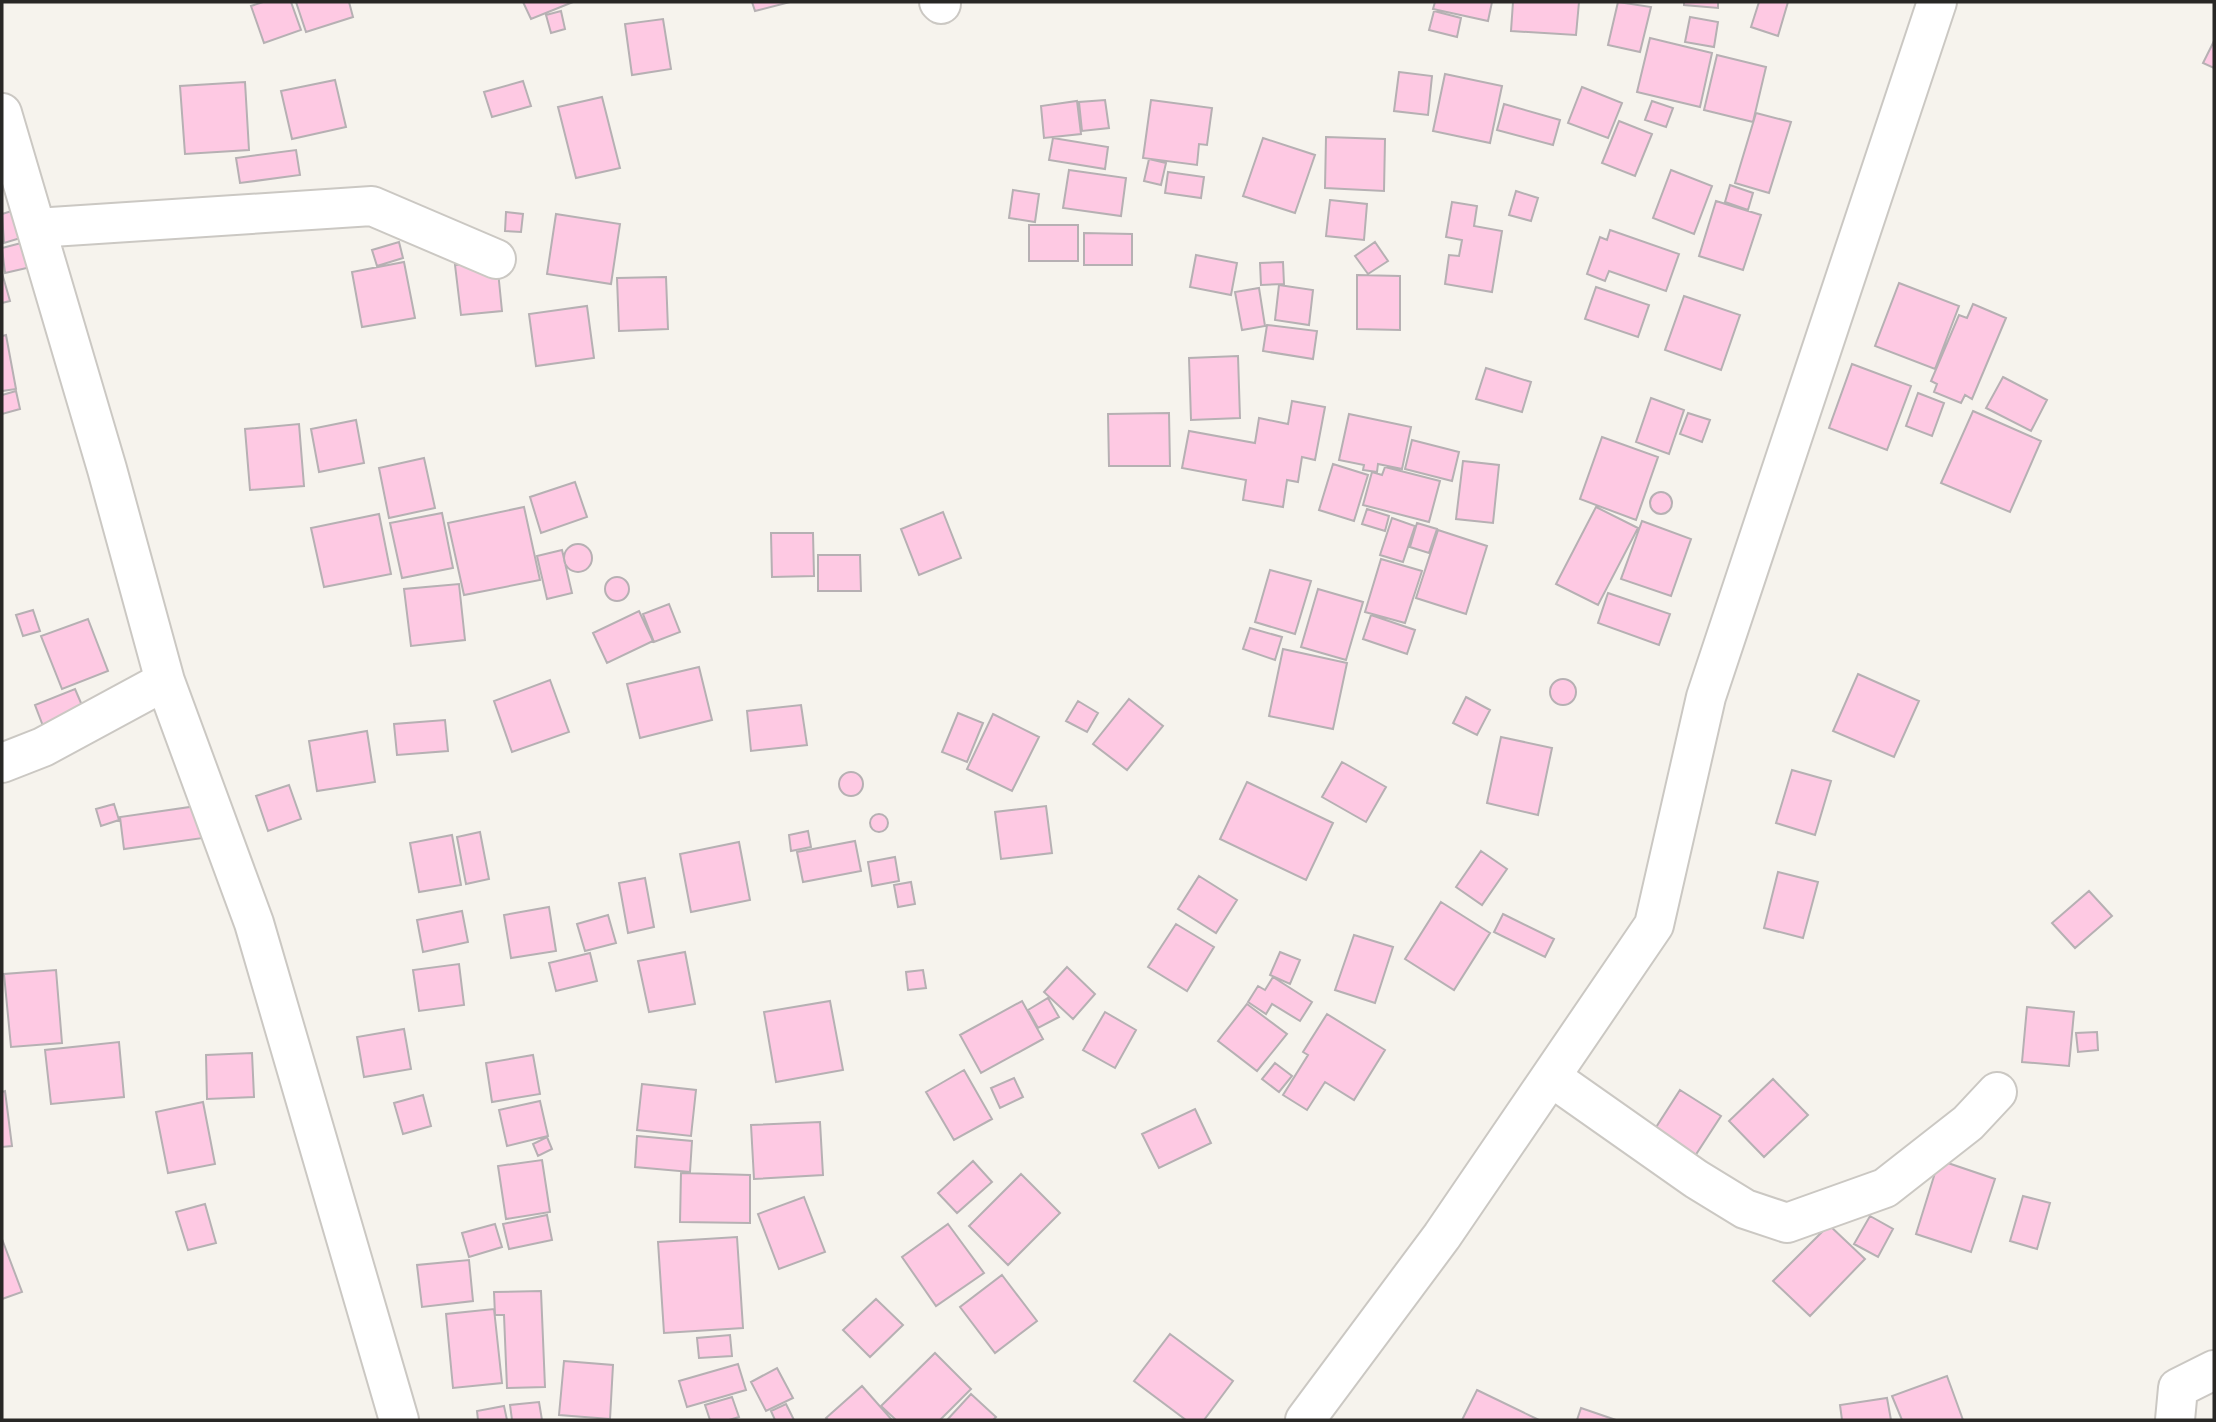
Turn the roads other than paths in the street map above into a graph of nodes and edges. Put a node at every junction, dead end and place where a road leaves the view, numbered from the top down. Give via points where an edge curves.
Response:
1 (1937, 2) edge
2 (2, 113) edge
3 (36, 228) junction
4 (496, 258) dead end
5 (165, 681) junction
6 (2, 763) edge
7 (1551, 1077) junction
8 (1997, 1092) dead end
9 (2214, 1370) edge
10 (399, 1420) edge
11 (1305, 1420) edge
12 (2175, 1420) edge

1 - 7 street via 1706,696 1654,925
2 - 3 street
3 - 4 street via 372,206
3 - 5 street
5 - 6 street via 43,747
5 - 10 street via 254,923
7 - 8 street via 1696,1179 1745,1209 1787,1223 1885,1188 1968,1124
7 - 11 street via 1442,1236
9 - 12 street via 2178,1388

